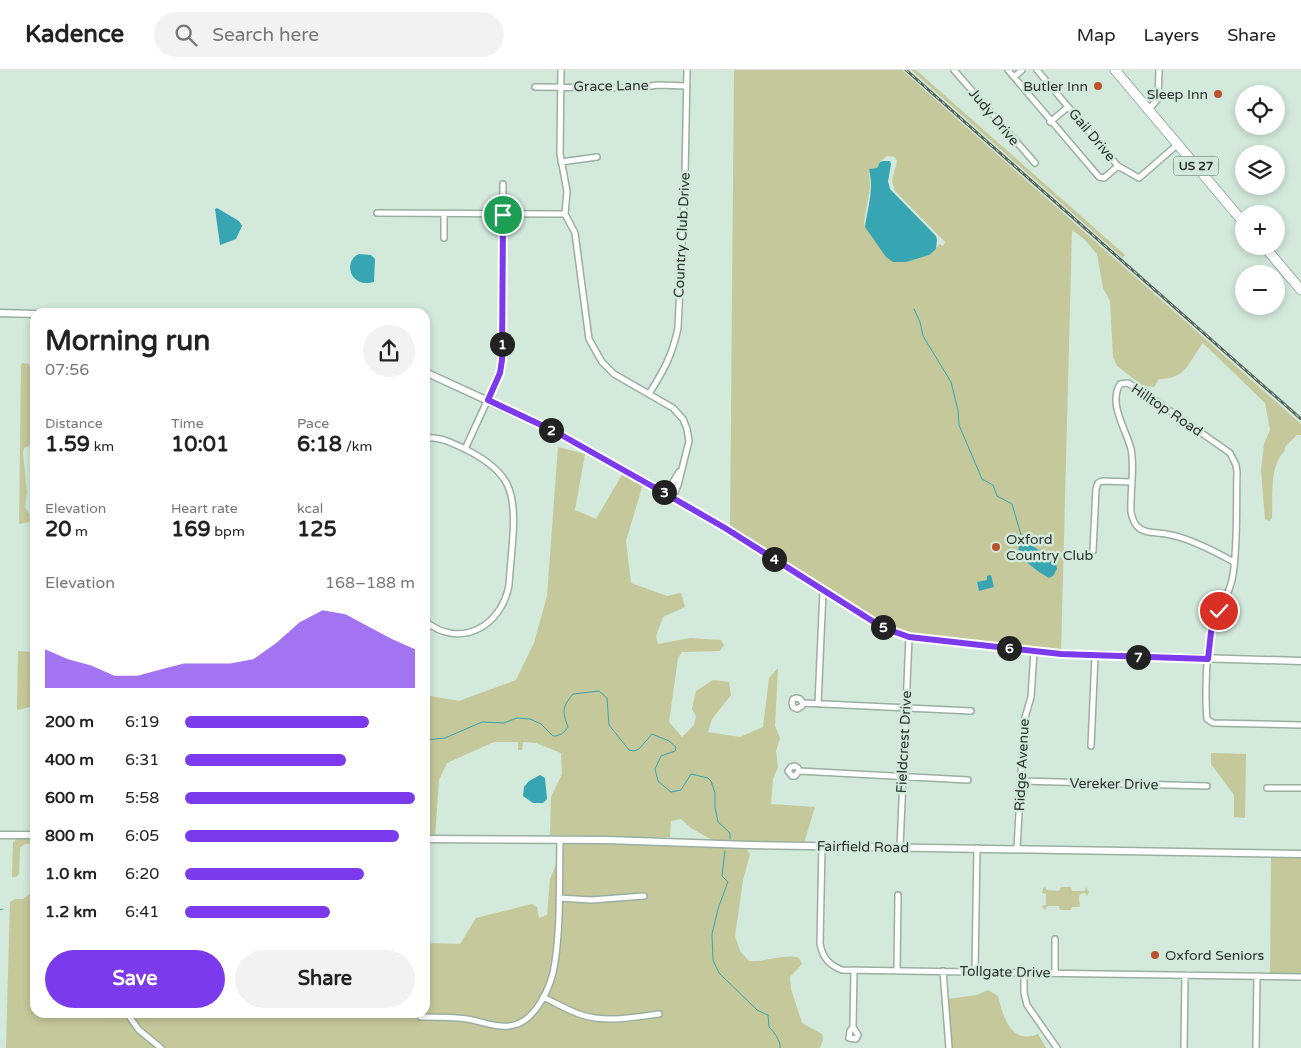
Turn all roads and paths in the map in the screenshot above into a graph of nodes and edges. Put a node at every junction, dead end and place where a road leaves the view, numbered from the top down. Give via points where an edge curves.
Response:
1 (561, 70) edge
2 (687, 70) edge
3 (954, 70) edge
4 (1008, 70) edge
5 (1022, 70) edge
6 (1037, 70) edge
7 (1115, 70) edge
8 (1159, 70) edge
9 (1014, 77) junction
10 (687, 86) junction
11 (534, 87) dead end
12 (561, 87) junction
13 (1068, 107) junction
14 (1149, 110) junction
15 (1050, 122) junction
16 (1178, 144) junction
17 (597, 158) dead end
18 (561, 162) junction
19 (1035, 163) dead end
20 (1118, 166) junction
21 (503, 184) dead end
22 (1235, 212) edge
23 (377, 213) dead end
24 (444, 214) junction
25 (565, 214) junction
26 (503, 215) junction
27 (444, 238) dead end
28 (1272, 255) edge
29 (1301, 290) edge
30 (0, 313) edge
31 (30, 314) edge
32 (430, 374) edge
33 (649, 394) junction
34 (488, 400) junction
35 (430, 438) edge
36 (465, 449) junction
37 (1131, 482) junction
38 (669, 496) junction
39 (1093, 551) dead end
40 (1234, 562) junction
41 (824, 591) junction
42 (430, 625) edge
43 (909, 637) junction
44 (1034, 651) junction
45 (1095, 656) junction
46 (1208, 659) junction
47 (1301, 661) edge
48 (803, 703) dead end
49 (818, 704) junction
50 (906, 708) junction
51 (971, 711) dead end
52 (1301, 725) edge
53 (1091, 746) dead end
54 (799, 772) dead end
55 (902, 776) junction
56 (968, 780) dead end
57 (1021, 782) junction
58 (1207, 786) dead end
59 (1267, 788) dead end
60 (1301, 788) edge
61 (0, 835) edge
62 (30, 835) edge
63 (430, 839) edge
64 (560, 840) junction
65 (822, 846) junction
66 (900, 848) junction
67 (977, 848) junction
68 (1018, 849) junction
69 (1301, 854) edge
70 (898, 894) dead end
71 (644, 896) dead end
72 (558, 898) junction
73 (1055, 939) dead end
74 (854, 970) junction
75 (897, 970) junction
76 (943, 971) junction
77 (975, 971) junction
78 (1024, 972) junction
79 (1055, 972) junction
80 (1185, 975) junction
81 (1257, 976) junction
82 (1301, 977) edge
83 (543, 997) junction
84 (659, 1014) dead end
85 (430, 1017) edge
86 (130, 1018) edge
87 (853, 1027) dead end
88 (161, 1048) edge
89 (949, 1048) edge
90 (1057, 1048) edge
91 (1184, 1048) edge
92 (1256, 1048) edge

1 - 12 street
2 - 10 street, Country Club Drive
3 - 19 street, Judy Drive
4 - 9 street
5 - 9 street
6 - 13 street, Gail Drive
7 - 14 highway, US 27
8 - 14 street via 1158,100
9 - 15 street
10 - 12 street, Grace Lane
10 - 33 street, Country Club Drive via 678,328 667,366
11 - 12 street, Grace Lane
12 - 18 street
13 - 15 street
13 - 20 street, Gail Drive
14 - 16 highway, US 27
15 - 20 street via 1099,177 1104,178
16 - 20 street, Gail Drive via 1139,178
16 - 22 highway, US 27
17 - 18 street
18 - 25 street via 567,191
21 - 26 street
23 - 24 street
24 - 26 street
24 - 27 street
25 - 26 street
25 - 33 street via 575,233 586,326 594,351 614,374
26 - 34 street via 502,360
28 - 29 highway
30 - 31 street
32 - 34 street
33 - 38 street via 673,408 683,419 689,441 678,485
34 - 36 street
34 - 38 street via 556,432
35 - 36 street via 441,438
36 - 42 street via 496,469 504,478 513,499 507,596 492,621 472,632 444,631
37 - 39 street via 1098,483
37 - 40 street, Hilltop Road via 1131,512 1137,526 1149,532 1174,535
37 - 40 street, Hilltop Road via 1131,450 1118,406 1118,388 1123,383 1162,405 1230,453 1237,472
38 - 41 street
40 - 46 street, Hilltop Road via 1234,575 1210,639
41 - 43 street via 877,624
41 - 49 street
43 - 44 street
43 - 50 street, Fieldcrest Drive
44 - 45 street
44 - 57 street, Ridge Avenue via 1031,697 1024,721
45 - 46 street
45 - 53 street
46 - 47 street
46 - 52 street, Hilltop Road via 1209,722
48 - 49 street
49 - 50 street
50 - 51 street
50 - 55 street, Fieldcrest Drive
54 - 55 street
55 - 56 street
55 - 66 street, Fieldcrest Drive
57 - 58 street, Vereker Drive
57 - 68 street, Ridge Avenue
59 - 60 street
61 - 62 street
63 - 64 street, Fairfield Road
64 - 65 street, Fairfield Road
64 - 72 street
65 - 66 street, Fairfield Road
65 - 74 street, Tollgate Drive via 822,954 833,966
66 - 67 street, Fairfield Road
67 - 68 street, Fairfield Road
67 - 77 street
68 - 69 street, Fairfield Road
70 - 75 street
71 - 72 street via 591,900
72 - 83 street via 555,963
73 - 79 street
74 - 75 street, Tollgate Drive
74 - 87 street
75 - 76 street, Tollgate Drive
76 - 77 street, Tollgate Drive
76 - 89 street
77 - 78 street, Tollgate Drive
78 - 79 street, Tollgate Drive
78 - 90 street via 1024,999
79 - 80 street, Tollgate Drive
80 - 81 street, Tollgate Drive
80 - 91 street
81 - 82 street, Tollgate Drive
81 - 92 street
83 - 84 street via 593,1018 618,1020
83 - 85 street via 529,1018 509,1026
86 - 88 street via 139,1030

